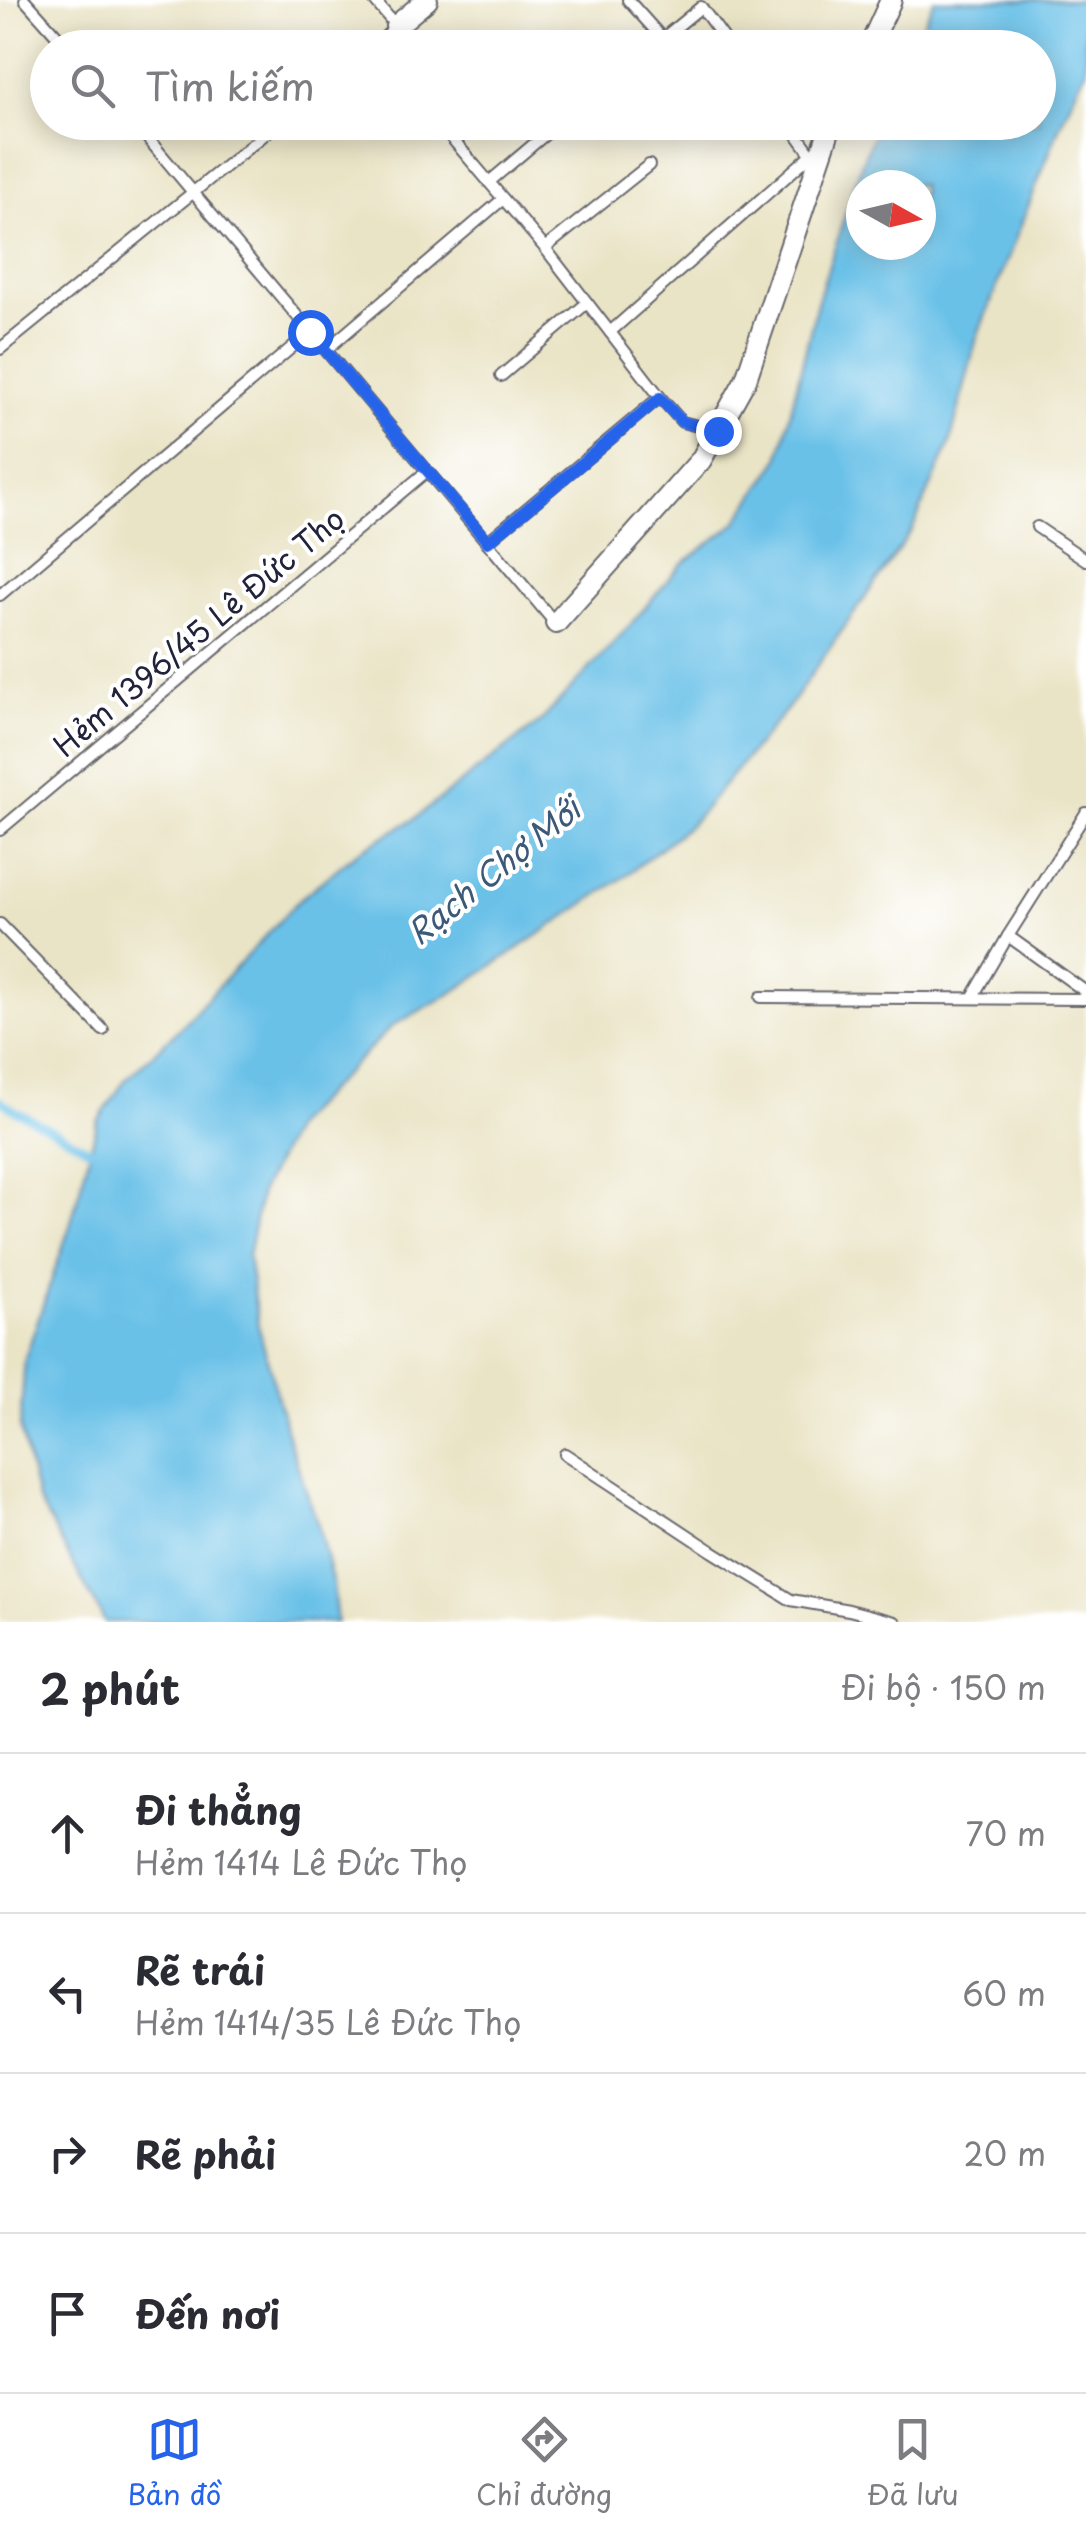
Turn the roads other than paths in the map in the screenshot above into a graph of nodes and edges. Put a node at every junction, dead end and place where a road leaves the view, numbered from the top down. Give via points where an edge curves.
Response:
1 (25, 0) edge
2 (374, 0) edge
3 (427, 0) edge
4 (628, 0) edge
5 (891, 0) edge
6 (705, 3) edge
7 (396, 26) junction
8 (52, 30) edge
9 (392, 30) edge
10 (655, 30) edge
11 (672, 30) edge
12 (721, 30) edge
13 (877, 30) edge
14 (149, 140) edge
15 (258, 140) edge
16 (453, 140) edge
17 (539, 140) edge
18 (802, 140) edge
19 (824, 140) edge
20 (815, 158) junction
21 (648, 165) dead end
22 (489, 182) junction
23 (194, 193) junction
24 (504, 199) junction
25 (545, 248) junction
26 (588, 303) junction
27 (310, 332) junction
28 (610, 332) junction
29 (0, 349) edge
30 (326, 350) junction
31 (501, 376) dead end
32 (660, 398) junction
33 (718, 431) junction
34 (427, 471) junction
35 (1037, 527) dead end
36 (488, 542) junction
37 (1086, 560) edge
38 (0, 596) edge
39 (556, 624) joint
40 (1086, 813) edge
41 (0, 830) edge
42 (0, 924) edge
43 (1008, 936) junction
44 (1086, 995) edge
45 (761, 996) dead end
46 (972, 998) junction
47 (103, 1030) dead end
48 (565, 1454) dead end
49 (894, 1622) edge

1 - 8 lane
2 - 7 lane
3 - 7 street
4 - 10 lane
5 - 13 street
6 - 11 lane
6 - 12 lane
7 - 9 lane
14 - 23 lane
15 - 23 lane
16 - 22 lane
17 - 22 lane
18 - 20 lane
19 - 20 street
20 - 28 lane
20 - 33 street via 746,379
21 - 25 lane
22 - 24 lane
23 - 27 lane
23 - 29 lane
24 - 25 lane
24 - 30 lane
25 - 26 lane
26 - 28 lane
26 - 31 lane
27 - 30 lane
27 - 38 lane
28 - 32 lane
30 - 34 lane
32 - 33 lane via 682,422
32 - 36 lane
33 - 39 street via 701,460
34 - 36 lane
34 - 41 lane, Hẻm 1396/45 Lê Đức Thọ
35 - 37 lane
36 - 39 lane
40 - 43 lane
42 - 47 lane
43 - 44 lane
43 - 46 lane
44 - 46 lane
45 - 46 lane
48 - 49 lane via 791,1600

